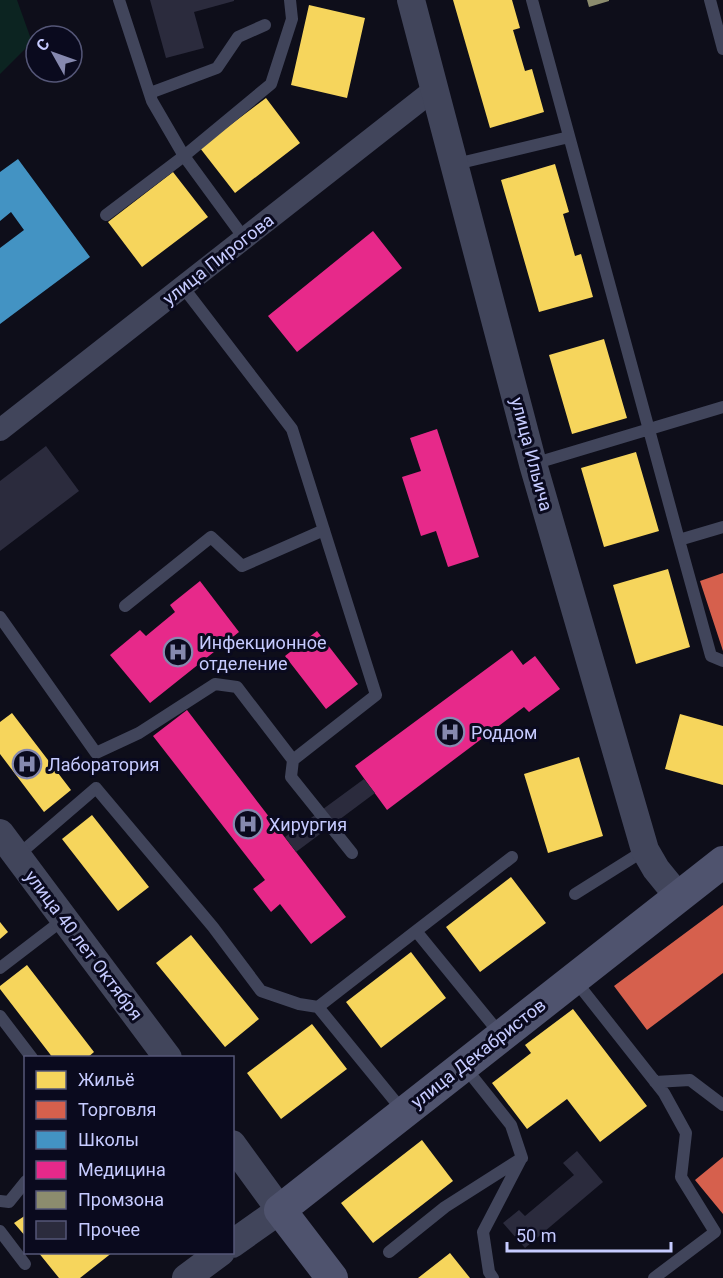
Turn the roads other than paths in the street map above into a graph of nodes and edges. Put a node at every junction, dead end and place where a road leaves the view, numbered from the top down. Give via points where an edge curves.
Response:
1 (119, 0) edge
2 (290, 0) edge
3 (411, 0) edge
4 (532, 0) edge
5 (710, 0) edge
6 (265, 25) dead end
7 (723, 49) edge
8 (436, 88) junction
9 (150, 93) junction
10 (569, 137) junction
11 (184, 156) junction
12 (456, 164) junction
13 (106, 215) dead end
14 (244, 238) junction
15 (183, 287) junction
16 (723, 407) edge
17 (649, 429) junction
18 (0, 430) edge
19 (533, 464) junction
20 (723, 527) edge
21 (324, 530) junction
22 (679, 540) junction
23 (125, 606) dead end
24 (0, 617) edge
25 (723, 661) edge
26 (293, 759) junction
27 (0, 833) edge
28 (645, 849) junction
29 (352, 853) dead end
30 (17, 856) junction
31 (513, 857) dead end
32 (723, 862) edge
33 (575, 894) dead end
34 (678, 896) junction
35 (64, 919) junction
36 (416, 931) junction
37 (0, 968) edge
38 (573, 978) junction
39 (318, 1007) junction
40 (0, 1016) edge
41 (501, 1035) junction
42 (31, 1056) edge
43 (167, 1056) edge
44 (463, 1065) junction
45 (655, 1082) junction
46 (723, 1105) edge
47 (403, 1111) junction
48 (234, 1146) edge
49 (522, 1158) junction
50 (24, 1183) edge
51 (0, 1201) edge
52 (280, 1210) junction
53 (0, 1231) edge
54 (234, 1243) edge
55 (389, 1252) dead end
56 (218, 1254) edge
57 (25, 1264) dead end
58 (186, 1278) edge
59 (332, 1278) edge
60 (493, 1278) edge
61 (654, 1278) edge

1 - 9 lane
2 - 11 lane via 292,19 271,84
3 - 8 street, улица Ильича
4 - 10 lane
5 - 7 lane
6 - 9 lane via 238,37 217,68
8 - 12 street, улица Ильича
8 - 14 street, улица Пирогова
9 - 11 lane
10 - 12 lane
10 - 17 lane
11 - 13 lane
11 - 14 lane
12 - 19 street, улица Ильича
14 - 15 street, улица Пирогова
15 - 18 street, улица Пирогова
15 - 21 lane via 292,429
16 - 17 lane
17 - 19 lane
17 - 22 lane
19 - 28 street, улица Ильича
20 - 22 lane
21 - 23 lane via 242,566 211,537
21 - 26 lane via 376,695
22 - 25 lane via 711,656
24 - 26 lane via 96,753 139,733 215,684 237,687
26 - 29 lane via 291,777
27 - 30 street, улица 40 лет Октября
28 - 33 lane
28 - 34 street, улица Ильича
30 - 35 street, улица 40 лет Октября
30 - 39 lane via 96,788 213,927 261,991
31 - 36 lane
32 - 34 main road, улица Декабристов
34 - 38 main road, улица Декабристов
35 - 37 lane
35 - 43 street, улица 40 лет Октября
36 - 39 lane
36 - 41 lane
38 - 41 main road, улица Декабристов
38 - 45 lane
39 - 47 lane
40 - 42 lane
41 - 44 main road, улица Декабристов
44 - 47 main road, улица Декабристов
44 - 49 lane via 511,1125
45 - 46 lane via 690,1080
45 - 61 lane via 686,1133 681,1177 715,1232
47 - 52 main road, улица Декабристов
48 - 52 street
49 - 55 lane via 445,1207
49 - 60 lane via 483,1232
50 - 51 lane via 9,1202
52 - 54 street, улица Декабристов
52 - 59 main road
53 - 57 lane
56 - 58 street

